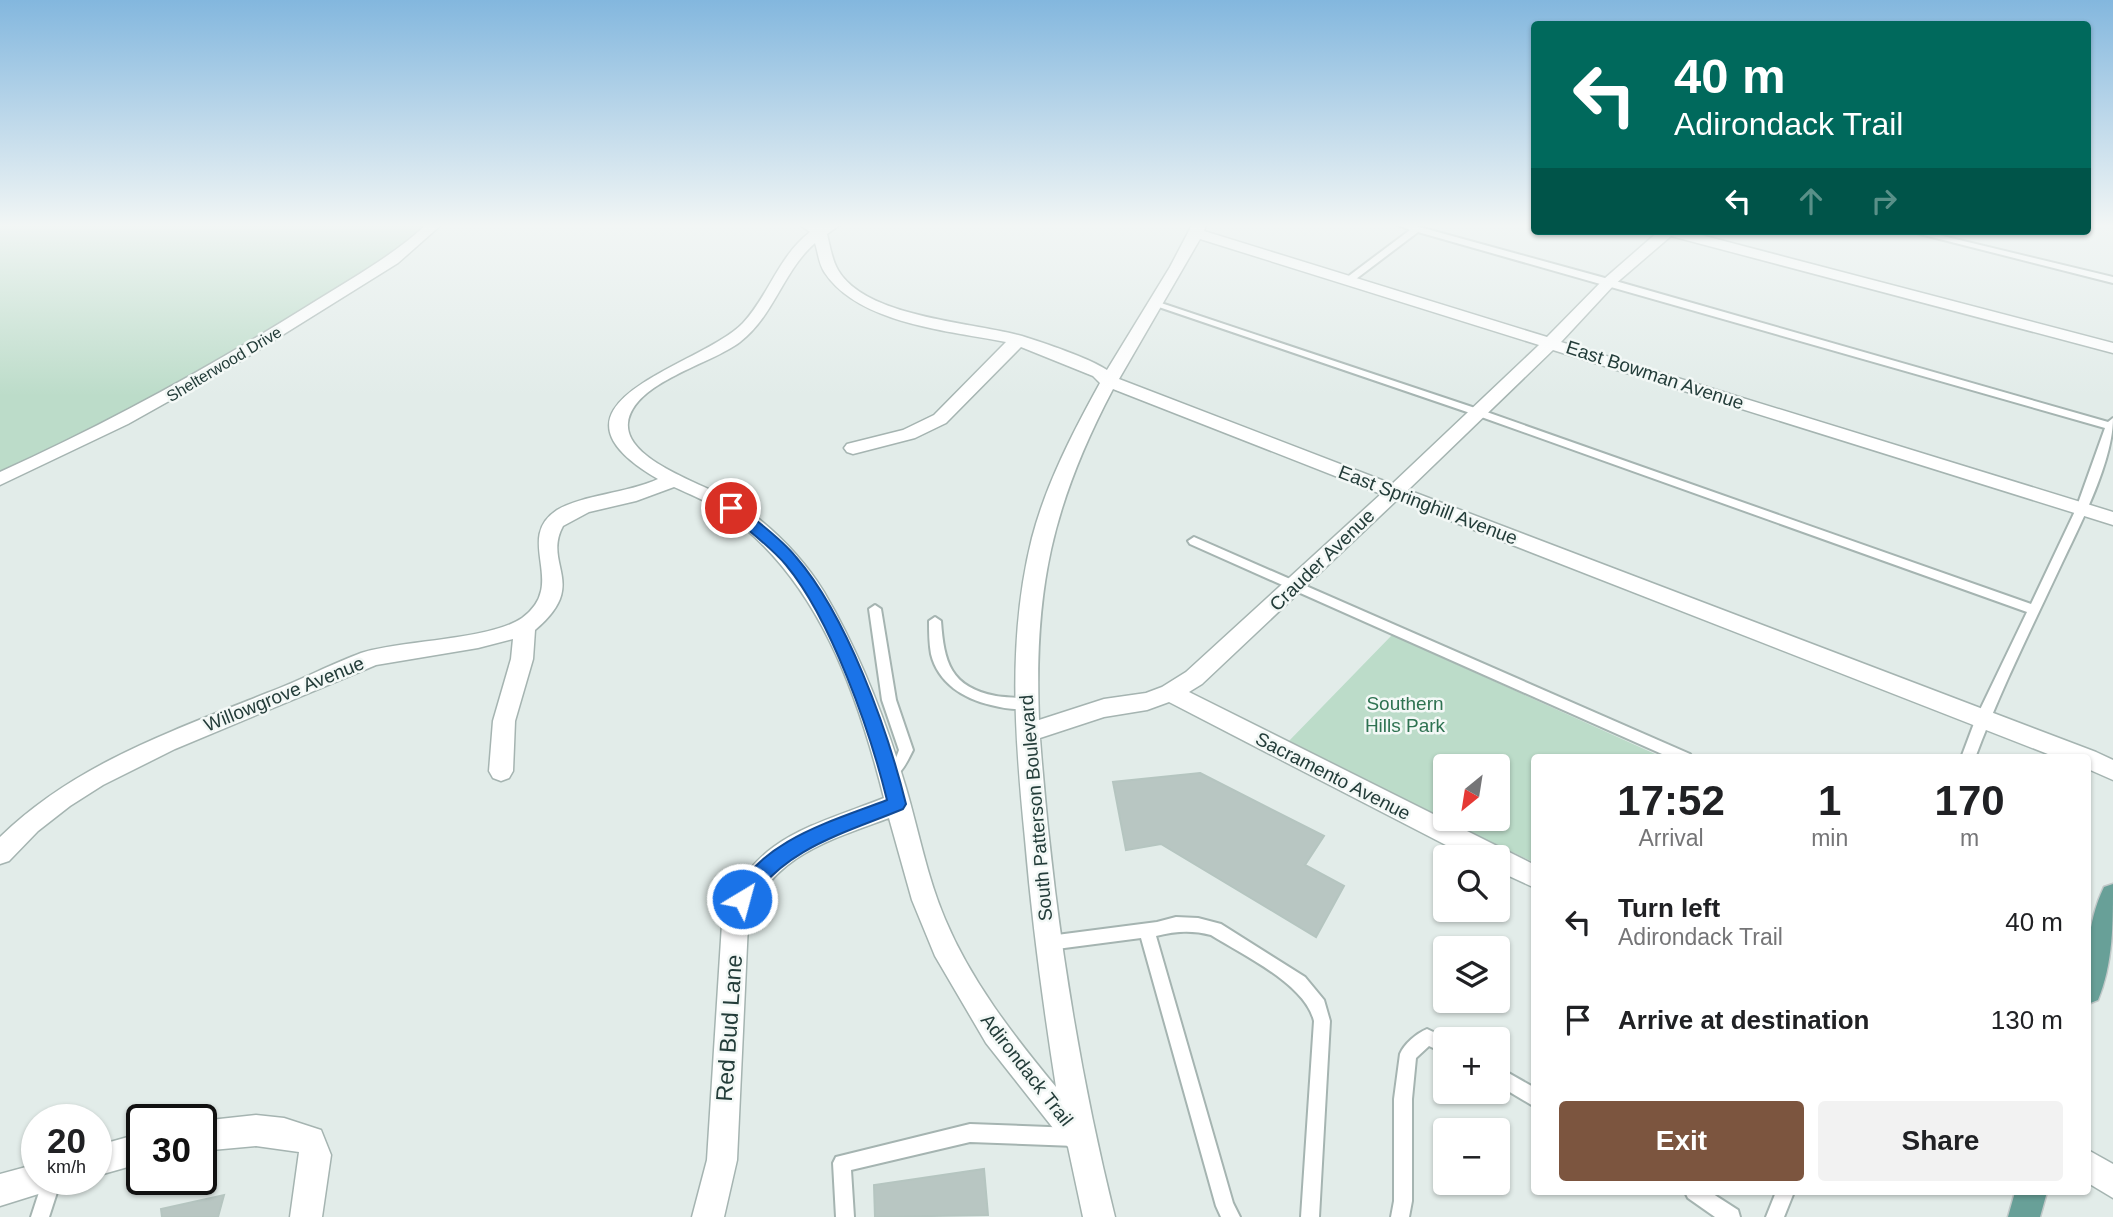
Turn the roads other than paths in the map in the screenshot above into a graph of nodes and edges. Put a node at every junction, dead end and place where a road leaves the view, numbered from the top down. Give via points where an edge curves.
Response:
1 (356, 282) edge
2 (776, 282) edge
3 (839, 282) edge
4 (1168, 282) edge
5 (1355, 282) edge
6 (1609, 282) joint
7 (1862, 282) edge
8 (1155, 304) junction
9 (1018, 340) junction
10 (1550, 342) junction
11 (2113, 348) edge
12 (1108, 381) junction
13 (1477, 412) junction
14 (2112, 424) edge
15 (853, 448) dead end
16 (0, 479) edge
17 (673, 480) junction
18 (1393, 492) junction
19 (2082, 509) junction
20 (2113, 519) edge
21 (1194, 541) dead end
22 (1297, 585) junction
23 (875, 609) dead end
24 (2034, 610) junction
25 (935, 621) dead end
26 (525, 627) junction
27 (1170, 693) junction
28 (1024, 704) junction
29 (1983, 718) junction
30 (1026, 733) junction
31 (1676, 754) edge
32 (1970, 754) edge
33 (2073, 754) edge
34 (2091, 761) edge
35 (2113, 770) edge
36 (501, 771) dead end
37 (889, 774) junction
38 (897, 804) junction
39 (1471, 845) edge
40 (0, 853) edge
41 (1510, 864) edge
42 (1531, 875) edge
43 (2113, 895) edge
44 (1147, 931) junction
45 (1049, 943) junction
46 (2091, 979) edge
47 (1433, 1040) edge
48 (1510, 1082) edge
49 (1531, 1096) edge
50 (217, 1134) edge
51 (1079, 1137) junction
52 (2091, 1167) edge
53 (2113, 1182) edge
54 (21, 1184) edge
55 (1, 1190) edge
56 (47, 1195) edge
57 (1698, 1195) edge
58 (1784, 1195) edge
59 (2030, 1195) edge
60 (40, 1217) edge
61 (306, 1217) edge
62 (708, 1217) edge
63 (845, 1217) edge
64 (1099, 1217) edge
65 (1231, 1217) edge
66 (1310, 1217) edge
67 (1401, 1217) edge
68 (1731, 1217) edge
69 (1775, 1217) edge
70 (2024, 1217) edge

1 - 16 street, Shelterwood Drive via 198,380
2 - 17 street, Adirondack Trail via 741,333 653,382 623,410 619,422 626,444
3 - 9 street, East Springhill Avenue via 863,300 903,316
4 - 8 street, South Patterson Boulevard
5 - 10 street, East Bowman Avenue
6 - 10 street, Crauder Avenue
6 - 14 lane
7 - 11 street
8 - 12 street, South Patterson Boulevard
8 - 13 lane
9 - 12 street, East Springhill Avenue via 1099,372
9 - 15 street via 940,419 896,438
10 - 13 street, Crauder Avenue
10 - 19 street, East Bowman Avenue
12 - 18 street, East Springhill Avenue
12 - 28 street, South Patterson Boulevard via 1057,491 1041,538 1030,589
13 - 18 street, Crauder Avenue
13 - 24 lane
14 - 19 lane
17 - 26 street via 579,509 556,521 547,543 555,585 540,615
17 - 37 street, Adirondack Trail via 731,508 789,558 809,584 856,682
18 - 22 street, Crauder Avenue
18 - 29 street, East Springhill Avenue
19 - 20 street, East Bowman Avenue
19 - 24 lane
21 - 22 lane
22 - 27 street, Crauder Avenue via 1194,678
22 - 31 lane
23 - 37 lane via 889,700 906,750
24 - 29 lane
25 - 28 lane via 938,657 950,678 993,702
26 - 36 street via 522,659 504,722
26 - 40 street, Willowgrove Avenue via 351,665 155,746 75,789
27 - 30 street, Crauder Avenue
27 - 39 street, Sacramento Avenue
28 - 30 street, South Patterson Boulevard
29 - 32 lane
29 - 33 street, East Springhill Avenue
30 - 45 street, South Patterson Boulevard
34 - 35 street, East Springhill Avenue
37 - 38 street, Adirondack Trail
38 - 51 street, Adirondack Trail via 931,916 949,957 988,1024
38 - 62 street, Red Bud Lane via 797,846 752,881 742,899 735,924 722,1160
41 - 42 street, Sacramento Avenue
43 - 46 main road
44 - 45 lane
44 - 65 lane
44 - 66 lane via 1176,924 1215,929 1299,982 1318,1005 1322,1021
45 - 51 street, South Patterson Boulevard
47 - 67 lane via 1427,1037 1408,1054
48 - 49 lane
50 - 61 street via 295,1134 310,1141 316,1156
51 - 63 lane via 970,1133 842,1163
51 - 64 street, South Patterson Boulevard
52 - 53 street
54 - 55 street
56 - 60 lane
57 - 68 lane
58 - 69 lane
59 - 70 main road

